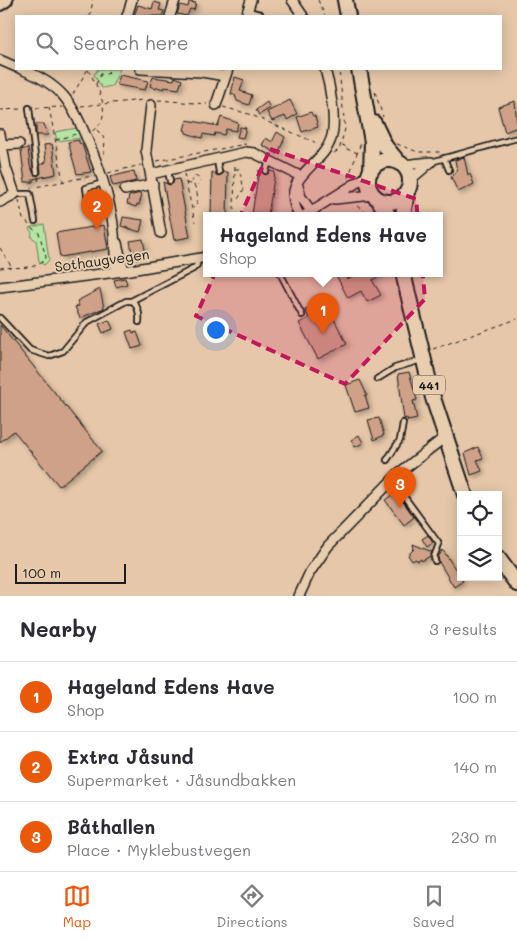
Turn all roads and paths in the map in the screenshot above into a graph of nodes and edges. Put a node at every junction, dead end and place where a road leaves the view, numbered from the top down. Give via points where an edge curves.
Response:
1 (6, 0) edge
2 (93, 0) edge
3 (132, 0) edge
4 (175, 0) edge
5 (252, 0) edge
6 (292, 0) edge
7 (318, 0) edge
8 (345, 0) edge
9 (0, 4) edge
10 (247, 14) edge
11 (260, 14) dead end
12 (90, 15) edge
13 (128, 15) edge
14 (170, 15) edge
15 (302, 15) edge
16 (324, 15) edge
17 (348, 15) edge
18 (0, 60) edge
19 (15, 67) edge
20 (23, 70) edge
21 (87, 70) edge
22 (89, 70) edge
23 (111, 70) edge
24 (169, 70) edge
25 (325, 70) edge
26 (359, 70) edge
27 (227, 72) edge
28 (96, 84) junction
29 (372, 85) dead end
30 (71, 96) dead end
31 (364, 99) junction
32 (150, 102) junction
33 (102, 104) junction
34 (216, 105) junction
35 (68, 106) dead end
36 (78, 106) dead end
37 (50, 107) junction
38 (29, 108) junction
39 (0, 110) edge
40 (384, 120) dead end
41 (96, 128) junction
42 (80, 133) dead end
43 (89, 133) dead end
44 (0, 134) edge
45 (362, 138) dead end
46 (517, 138) edge
47 (56, 140) junction
48 (392, 140) dead end
49 (19, 144) dead end
50 (2, 145) junction
51 (236, 145) junction
52 (342, 145) dead end
53 (253, 148) dead end
54 (326, 148) junction
55 (359, 153) junction
56 (235, 156) junction
57 (451, 156) junction
58 (181, 157) junction
59 (100, 158) dead end
60 (444, 158) junction
61 (218, 160) junction
62 (269, 161) junction
63 (431, 162) junction
64 (149, 163) junction
65 (401, 164) junction
66 (183, 167) junction
67 (234, 170) junction
68 (449, 170) dead end
69 (168, 171) junction
70 (266, 171) dead end
71 (37, 172) joint
72 (219, 172) dead end
73 (370, 173) junction
74 (151, 174) junction
75 (104, 178) junction
76 (298, 180) junction
77 (170, 181) dead end
78 (63, 182) junction
79 (186, 183) junction
80 (191, 183) junction
81 (153, 184) junction
82 (349, 184) dead end
83 (39, 186) junction
84 (408, 186) junction
85 (195, 187) junction
86 (125, 190) dead end
87 (15, 192) junction
88 (376, 197) junction
89 (234, 199) junction
90 (330, 200) junction
91 (0, 202) edge
92 (355, 203) dead end
93 (192, 209) junction
94 (234, 210) dead end
95 (111, 212) junction
96 (298, 212) edge
97 (308, 212) edge
98 (310, 212) edge
99 (366, 212) edge
100 (386, 212) edge
101 (404, 212) edge
102 (35, 222) dead end
103 (195, 222) dead end
104 (161, 233) dead end
105 (0, 248) edge
106 (202, 258) edge
107 (111, 260) dead end
108 (11, 266) junction
109 (0, 268) edge
110 (120, 271) junction
111 (49, 272) dead end
112 (282, 277) edge
113 (404, 277) edge
114 (0, 287) edge
115 (131, 301) junction
116 (302, 315) dead end
117 (0, 318) edge
118 (517, 319) edge
119 (139, 322) dead end
120 (422, 356) junction
121 (377, 379) dead end
122 (404, 423) dead end
123 (445, 437) junction
124 (387, 460) dead end
125 (392, 480) junction
126 (464, 491) edge
127 (435, 561) dead end
128 (502, 563) edge
129 (517, 584) edge
130 (298, 596) edge

1 - 9 main road
2 - 12 path
3 - 13 street
4 - 14 street
5 - 10 street
6 - 15 street
7 - 16 path
8 - 17 main road
10 - 11 lane
18 - 19 street
20 - 75 street via 48,81 68,99
21 - 30 path
22 - 28 path
23 - 28 path via 101,74
24 - 27 street
25 - 54 street via 333,130
26 - 31 main road
27 - 34 street
28 - 33 path
29 - 40 path
31 - 65 main road via 379,134
31 - 73 main road via 373,154
32 - 33 path
32 - 34 path
32 - 64 street via 146,150
33 - 36 path
33 - 41 path via 103,116
34 - 54 path via 249,114
35 - 37 path
37 - 38 path
37 - 47 path
38 - 39 path
38 - 71 lane
41 - 43 path
41 - 59 path via 105,139 105,151
42 - 47 path
44 - 50 street
45 - 55 path
46 - 57 lane
47 - 78 path
48 - 57 path via 418,152 441,152
49 - 50 street
50 - 87 street
51 - 53 path via 245,143
51 - 56 path
51 - 58 path
52 - 55 path
54 - 76 street
55 - 82 path via 348,172
56 - 61 street
56 - 62 street via 254,153
56 - 67 path
57 - 60 lane
58 - 64 path
58 - 66 path
60 - 63 lane
60 - 68 lane
61 - 66 street
61 - 72 lane
62 - 70 lane
62 - 76 street
63 - 65 street
63 - 84 street
64 - 74 street
64 - 75 path
65 - 73 main road via 393,160 380,162
65 - 84 main road
66 - 69 street
66 - 79 path
67 - 89 path
67 - 89 path via 239,169 244,189 238,199
69 - 74 street
69 - 77 lane
71 - 83 path
73 - 88 main road via 368,183
73 - 90 street
74 - 81 street
75 - 78 path
75 - 95 street
75 - 95 lane via 86,188 90,216
76 - 96 street via 294,199
76 - 97 street
78 - 83 path
79 - 80 path
79 - 93 path
80 - 85 path
80 - 85 path via 193,178 199,178 200,182
81 - 86 street
81 - 104 street
83 - 87 path
84 - 88 main road via 397,200 384,201
84 - 101 main road
85 - 93 path via 198,198
87 - 91 street
87 - 102 lane via 30,194
87 - 108 path via 23,219 39,233 46,257 36,266
88 - 90 street via 349,196
88 - 100 main road
89 - 94 path
90 - 98 street
92 - 99 path
93 - 103 path
95 - 110 street
105 - 108 path
106 - 110 street, Sothaugvegen
106 - 115 lane via 193,270
107 - 111 path
108 - 109 path
110 - 114 street, Sothaugvegen
112 - 116 lane
113 - 120 main road, 441
115 - 117 lane via 107,309 87,322 63,351 49,356 30,350
115 - 119 lane via 140,315
118 - 120 path
120 - 121 lane
120 - 123 main road, 441
122 - 124 lane via 400,440
123 - 125 street
123 - 126 main road, 441
125 - 127 lane via 440,544
125 - 130 street via 328,546
128 - 129 main road

